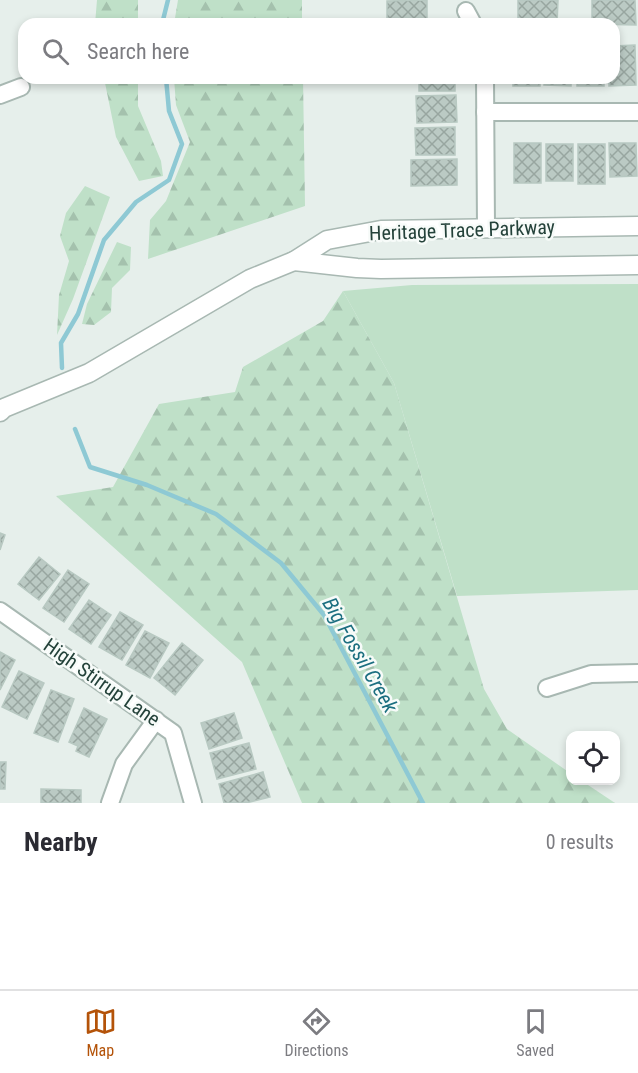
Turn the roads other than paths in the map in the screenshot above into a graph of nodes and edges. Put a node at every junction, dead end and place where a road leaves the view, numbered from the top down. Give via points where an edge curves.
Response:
1 (485, 84) edge
2 (21, 87) dead end
3 (0, 95) edge
4 (485, 112) junction
5 (638, 112) edge
6 (638, 226) edge
7 (486, 227) junction
8 (294, 261) junction
9 (638, 265) edge
10 (1, 409) edge
11 (0, 611) edge
12 (638, 673) edge
13 (547, 688) dead end
14 (156, 720) junction
15 (110, 803) edge
16 (193, 803) edge

1 - 4 street
2 - 3 street
4 - 5 street
4 - 7 street
6 - 7 street, Heritage Trace Parkway
7 - 8 street, Heritage Trace Parkway via 381,230 340,237 327,240
8 - 9 street, Heritage Trace Parkway via 381,269
8 - 10 street, Heritage Trace Parkway via 250,279 88,373
11 - 14 street, High Stirrup Lane
12 - 13 street via 591,674
14 - 15 street via 124,764
14 - 16 street, High Stirrup Lane via 173,733

